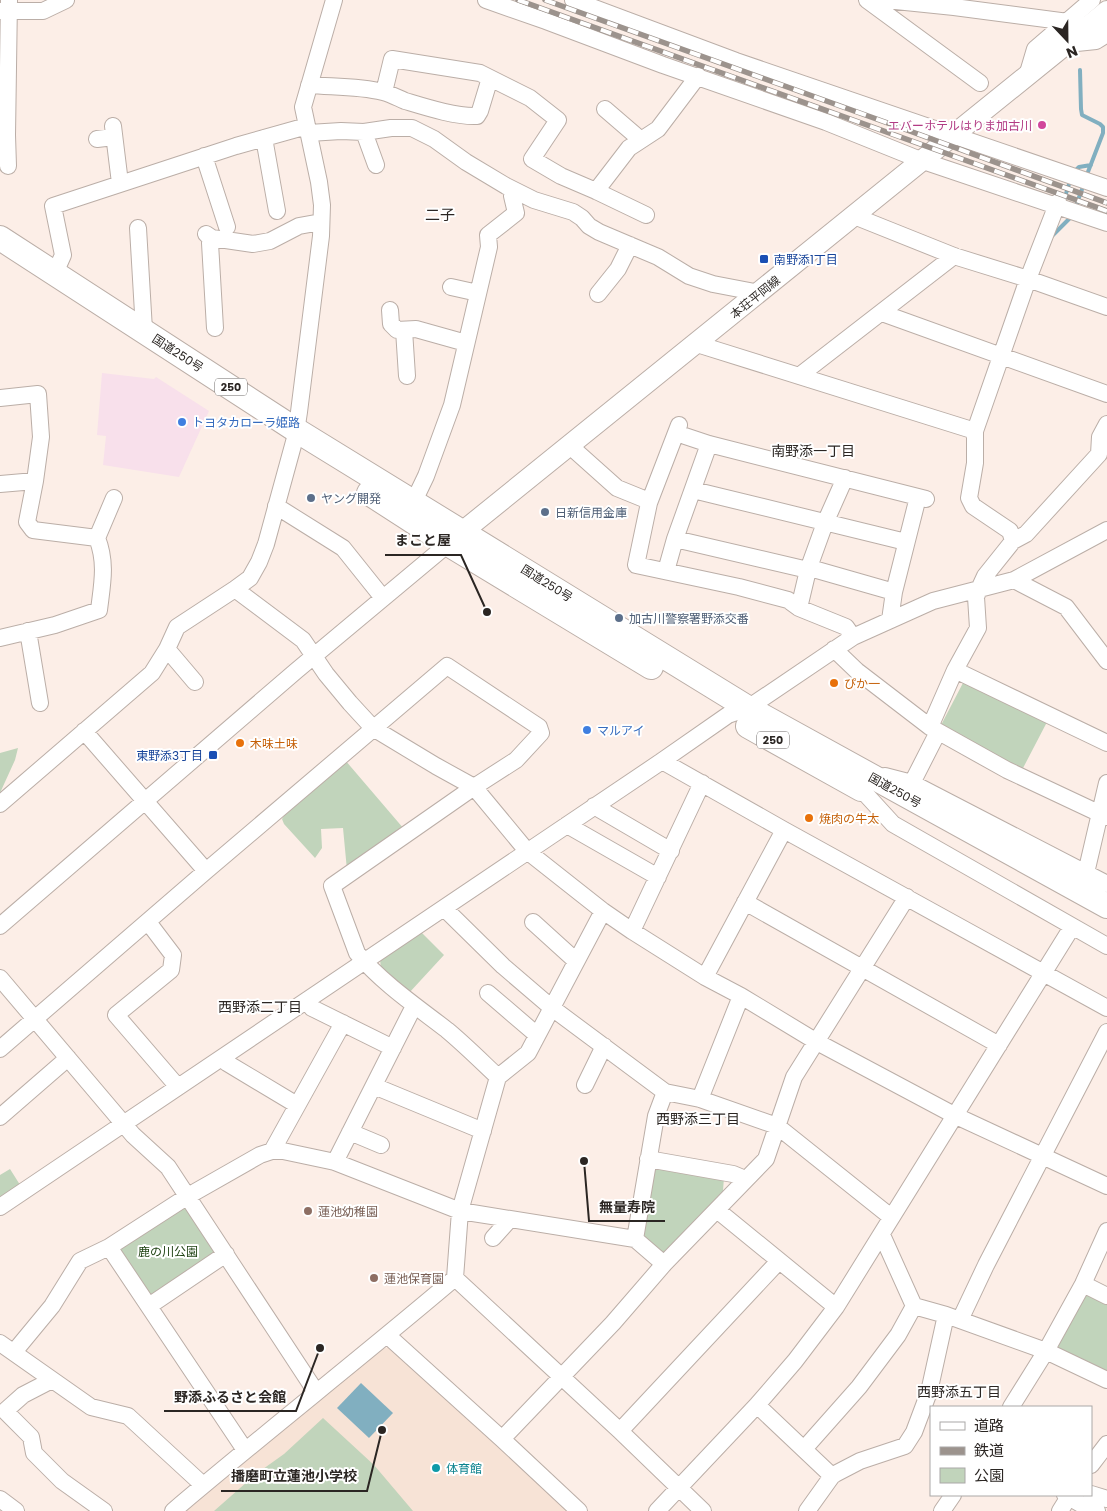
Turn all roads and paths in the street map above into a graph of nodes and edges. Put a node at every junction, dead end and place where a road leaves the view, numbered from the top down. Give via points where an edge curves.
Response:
1 (66, 0) edge
2 (486, 0) edge
3 (573, 0) edge
4 (867, 0) edge
5 (886, 0) edge
6 (1092, 0) edge
7 (331, 1) edge
8 (921, 2) edge
9 (1002, 7) edge
10 (6, 8) edge
11 (1107, 11) edge
12 (1065, 22) junction
13 (1101, 29) edge
14 (698, 76) junction
15 (1027, 76) junction
16 (490, 78) junction
17 (980, 83) dead end
18 (309, 85) junction
19 (384, 92) junction
20 (605, 109) dead end
21 (308, 130) junction
22 (364, 132) junction
23 (954, 135) junction
24 (264, 138) junction
25 (97, 139) dead end
26 (641, 140) junction
27 (204, 156) junction
28 (922, 161) junction
29 (376, 165) dead end
30 (8, 166) dead end
31 (120, 183) junction
32 (1107, 188) edge
33 (514, 191) junction
34 (596, 191) junction
35 (1057, 204) junction
36 (277, 210) dead end
37 (646, 215) dead end
38 (854, 216) junction
39 (321, 222) junction
40 (1107, 223) edge
41 (228, 227) dead end
42 (138, 228) dead end
43 (0, 238) edge
44 (630, 245) junction
45 (0, 255) edge
46 (954, 256) junction
47 (55, 273) junction
48 (1028, 279) junction
49 (450, 287) dead end
50 (478, 293) junction
51 (760, 293) junction
52 (598, 294) dead end
53 (1107, 307) edge
54 (390, 310) dead end
55 (882, 313) junction
56 (215, 328) dead end
57 (144, 330) junction
58 (404, 330) junction
59 (466, 344) junction
60 (696, 344) junction
61 (1000, 356) junction
62 (407, 376) dead end
63 (799, 376) junction
64 (1107, 394) edge
65 (0, 398) edge
66 (1107, 424) edge
67 (975, 431) junction
68 (295, 437) junction
69 (709, 444) junction
70 (570, 446) junction
71 (1103, 456) edge
72 (845, 478) junction
73 (35, 481) junction
74 (0, 484) edge
75 (693, 490) junction
76 (114, 498) dead end
77 (414, 501) junction
78 (649, 501) junction
79 (276, 506) junction
80 (825, 523) junction
81 (1107, 530) edge
82 (97, 538) junction
83 (456, 538) junction
84 (674, 540) junction
85 (1013, 541) junction
86 (906, 542) junction
87 (808, 570) junction
88 (666, 572) junction
89 (1014, 580) junction
90 (979, 588) junction
91 (235, 589) junction
92 (894, 592) junction
93 (383, 598) junction
94 (799, 608) junction
95 (890, 620) junction
96 (28, 631) junction
97 (853, 637) junction
98 (0, 638) edge
99 (167, 649) junction
100 (834, 649) junction
101 (314, 656) junction
102 (1107, 661) edge
103 (955, 670) junction
104 (195, 682) dead end
105 (40, 703) dead end
106 (738, 712) junction
107 (373, 728) junction
108 (934, 729) junction
109 (84, 731) junction
110 (1107, 743) edge
111 (662, 761) junction
112 (858, 779) junction
113 (702, 783) junction
114 (912, 783) junction
115 (1107, 783) edge
116 (474, 787) junction
117 (144, 801) junction
118 (0, 804) edge
119 (594, 806) junction
120 (1103, 816) edge
121 (567, 825) junction
122 (784, 830) junction
123 (671, 851) junction
124 (527, 852) junction
125 (206, 871) junction
126 (1086, 873) junction
127 (658, 877) junction
128 (1107, 884) edge
129 (907, 897) junction
130 (745, 902) junction
131 (1107, 906) edge
132 (444, 908) junction
133 (603, 911) junction
134 (148, 922) junction
135 (533, 922) dead end
136 (1107, 922) edge
137 (0, 926) edge
138 (1072, 927) junction
139 (632, 931) junction
140 (1107, 946) edge
141 (576, 961) junction
142 (364, 962) junction
143 (863, 968) junction
144 (1044, 972) junction
145 (705, 977) junction
146 (0, 978) edge
147 (488, 994) dead end
148 (741, 996) junction
149 (307, 1001) junction
150 (414, 1006) junction
151 (552, 1008) junction
152 (1107, 1008) edge
153 (35, 1019) junction
154 (342, 1023) junction
155 (1107, 1032) edge
156 (537, 1035) junction
157 (818, 1042) junction
158 (998, 1044) junction
159 (604, 1046) junction
160 (393, 1048) junction
161 (0, 1049) edge
162 (68, 1058) junction
163 (222, 1058) junction
164 (498, 1077) junction
165 (585, 1085) dead end
166 (374, 1086) junction
167 (178, 1087) junction
168 (665, 1092) junction
169 (700, 1099) junction
170 (297, 1105) junction
171 (954, 1115) junction
172 (0, 1117) edge
173 (124, 1124) junction
174 (777, 1126) junction
175 (483, 1131) junction
176 (350, 1132) junction
177 (381, 1145) dead end
178 (272, 1151) junction
179 (1043, 1157) junction
180 (648, 1160) junction
181 (335, 1162) junction
182 (745, 1179) junction
183 (1107, 1186) edge
184 (188, 1196) junction
185 (0, 1207) edge
186 (717, 1210) junction
187 (460, 1211) junction
188 (891, 1217) junction
189 (1107, 1231) edge
190 (882, 1234) junction
191 (635, 1239) junction
192 (110, 1247) junction
193 (226, 1254) junction
194 (779, 1261) junction
195 (664, 1264) junction
196 (454, 1278) junction
197 (1083, 1284) junction
198 (1107, 1296) edge
199 (149, 1306) junction
200 (914, 1306) junction
201 (836, 1307) junction
202 (953, 1317) junction
203 (387, 1335) junction
204 (0, 1343) edge
205 (1046, 1351) junction
206 (14, 1352) junction
207 (561, 1377) junction
208 (52, 1380) junction
209 (1107, 1380) edge
210 (316, 1392) junction
211 (757, 1405) junction
212 (1012, 1406) edge
213 (620, 1431) junction
214 (502, 1439) junction
215 (1107, 1444) edge
216 (804, 1449) junction
217 (245, 1450) junction
218 (1092, 1464) edge
219 (832, 1476) junction
220 (203, 1485) junction
221 (679, 1488) junction
222 (1092, 1494) edge
223 (952, 1496) edge
224 (1107, 1498) edge
225 (0, 1499) edge
226 (1066, 1500) edge
227 (812, 1509) edge
228 (16, 1511) edge
229 (104, 1511) edge
230 (173, 1511) edge
231 (579, 1511) edge
232 (658, 1511) edge
233 (703, 1511) edge
234 (942, 1511) edge
235 (1097, 1511) edge

1 - 10 street via 43,11
2 - 14 street
3 - 23 street via 736,61
4 - 17 street
5 - 8 street
6 - 12 street
7 - 18 street
8 - 9 street
9 - 12 street
10 - 30 street
11 - 13 main road, 本荘平岡線
12 - 13 street
12 - 15 street via 1035,49
13 - 15 main road, 本荘平岡線 via 1067,44
14 - 26 street via 658,128
14 - 28 street
15 - 23 main road, 本荘平岡線
16 - 19 street via 480,73 392,60
16 - 19 street via 477,116 432,108
16 - 34 street via 530,98 558,120 532,159
18 - 19 street
18 - 21 street via 303,107
20 - 26 street
21 - 22 street
21 - 24 street
21 - 39 street via 319,182
22 - 29 street
22 - 33 street via 412,128
23 - 28 main road, 本荘平岡線
23 - 32 street
24 - 27 street
24 - 36 street
25 - 31 street via 114,131
26 - 34 street via 630,148
27 - 31 street
27 - 41 street
28 - 35 street
28 - 38 main road, 本荘平岡線
31 - 47 street via 53,206 63,255
33 - 44 street via 573,212 594,229
33 - 50 street via 516,213 482,235 489,247
34 - 37 street
35 - 40 street
35 - 48 street
38 - 46 street
38 - 51 main road, 本荘平岡線
39 - 56 street via 299,226 270,241 253,244 209,236
39 - 68 street
42 - 57 street
43 - 47 highway, 国道250号 / 250
44 - 51 street via 689,276
44 - 52 street via 618,269
45 - 68 highway, 国道250号 / 250
46 - 48 street
46 - 55 street
47 - 57 highway, 国道250号 / 250
48 - 53 street
48 - 61 street
49 - 50 street
50 - 59 street
51 - 60 main road, 本荘平岡線
54 - 58 street via 391,324 397,330
55 - 61 street
55 - 63 street
57 - 68 highway, 国道250号 / 250
58 - 59 street via 416,329
58 - 62 street
59 - 77 street via 452,405
60 - 63 street
60 - 70 main road, 本荘平岡線
61 - 64 street
61 - 67 street
63 - 67 street
65 - 73 street via 38,394 41,437
66 - 71 street via 1100,437
67 - 85 street via 975,463 969,498 973,506 1010,531
68 - 77 highway, 国道250号 / 250
68 - 79 street
68 - 83 highway, 国道250号 / 250
69 - 72 street
69 - 75 street
69 - 78 street via 682,430
70 - 78 street via 617,488
70 - 83 main road, 本荘平岡線
71 - 85 street via 1026,534
72 - 80 street
72 - 86 street via 922,498
73 - 74 street
73 - 82 street via 27,522 33,530
75 - 80 street
75 - 84 street
76 - 82 street
77 - 83 highway, 国道250号 / 250
78 - 88 street via 636,565
79 - 91 street via 259,562 250,578
79 - 93 street via 343,548
80 - 86 street
80 - 87 street
81 - 89 street
82 - 96 street via 104,570 99,610
83 - 93 street
83 - 106 highway, 国道250号 / 250
84 - 87 street
84 - 88 street
85 - 90 street
86 - 92 street
87 - 92 street
87 - 94 street
88 - 94 street via 788,600
89 - 90 street
89 - 102 street via 1066,607
90 - 95 street via 932,601
90 - 103 street via 976,597 978,628
91 - 99 street via 177,627
91 - 101 street via 303,640
92 - 95 street
93 - 101 street
94 - 97 street via 846,626
95 - 97 street
96 - 98 street
96 - 105 street
97 - 100 street
99 - 104 street
99 - 109 street via 152,673
100 - 106 street
100 - 108 street via 857,671
101 - 107 street via 350,704
101 - 117 street
103 - 108 street
103 - 110 street
106 - 111 street
106 - 112 highway, 国道250号 / 250
107 - 116 street
107 - 116 street via 447,666 539,728 541,733 516,760
107 - 125 street
108 - 114 street
108 - 120 street via 1007,770
109 - 117 street
109 - 118 street
111 - 113 street
111 - 119 street
112 - 114 street
112 - 131 highway, 国道250号 / 250
112 - 136 highway, 国道250号 / 250
112 - 138 street via 893,824
113 - 122 street
113 - 123 street
114 - 126 street
115 - 120 street
116 - 124 street
116 - 142 street via 332,886 357,953
117 - 125 street
117 - 137 street
119 - 121 street
119 - 123 street
120 - 126 street
121 - 124 street
121 - 127 street
122 - 129 street
122 - 130 street
123 - 127 street
124 - 132 street
124 - 133 street
125 - 134 street
126 - 128 street
127 - 139 street
129 - 143 street
129 - 144 street
130 - 143 street
130 - 145 street
132 - 142 street
132 - 151 street
133 - 139 street
133 - 141 street
134 - 153 street
134 - 167 street via 173,955 171,970 116,1015
135 - 141 street
138 - 140 street
138 - 144 street
139 - 145 street
141 - 151 street
142 - 149 street
142 - 150 street
143 - 157 street
143 - 158 street
144 - 152 street
144 - 158 street
145 - 148 street
146 - 153 street
147 - 156 street
148 - 157 street
148 - 169 street
149 - 154 street via 312,1008
149 - 163 street
150 - 160 street
150 - 164 street
151 - 156 street
151 - 159 street
153 - 161 street
153 - 162 street
154 - 160 street
154 - 170 street
155 - 179 street
156 - 164 street via 528,1053
157 - 171 street
157 - 174 street via 794,1077
158 - 171 street
159 - 165 street
159 - 168 street
160 - 166 street
162 - 172 street
162 - 173 street
163 - 167 street
163 - 170 street
164 - 175 street
166 - 175 street
166 - 176 street
167 - 173 street
168 - 169 street
168 - 180 street via 656,1116
169 - 174 street
170 - 178 street
171 - 179 street
171 - 188 street
173 - 184 street via 168,1167
173 - 185 street
174 - 182 street via 766,1159
174 - 188 street
175 - 187 street
176 - 177 street
176 - 181 street
178 - 181 street via 283,1150
178 - 184 street
179 - 183 street
179 - 202 street via 986,1265
180 - 182 street via 733,1174
180 - 191 street
181 - 187 street
182 - 186 street
184 - 192 street
184 - 193 street
186 - 194 street
186 - 195 street
187 - 191 street via 503,1232
187 - 196 street
188 - 190 street
189 - 197 street
190 - 200 street
190 - 201 street
191 - 195 street
192 - 199 street
192 - 206 street via 80,1261 52,1306
193 - 199 street
193 - 210 street
194 - 201 street
194 - 213 street
195 - 207 street
196 - 203 street
196 - 207 street
197 - 198 street
197 - 205 street
199 - 217 street
200 - 202 street
200 - 216 street via 860,1387
201 - 211 street
202 - 205 street
202 - 219 street via 929,1392 914,1432 905,1446 860,1461
203 - 210 street
203 - 214 street
204 - 206 street
205 - 209 street
205 - 212 street
206 - 208 street
207 - 213 street
207 - 214 street
208 - 220 street via 91,1407 128,1416
208 - 229 street via 22,1396 5,1411 31,1437 34,1453 62,1481
210 - 217 street
211 - 216 street
211 - 221 street
213 - 221 street
214 - 231 street
215 - 218 street
216 - 219 street
217 - 220 street
219 - 227 street
220 - 230 street
221 - 232 street
221 - 233 street
222 - 224 street
223 - 234 street
225 - 228 street
226 - 235 street

